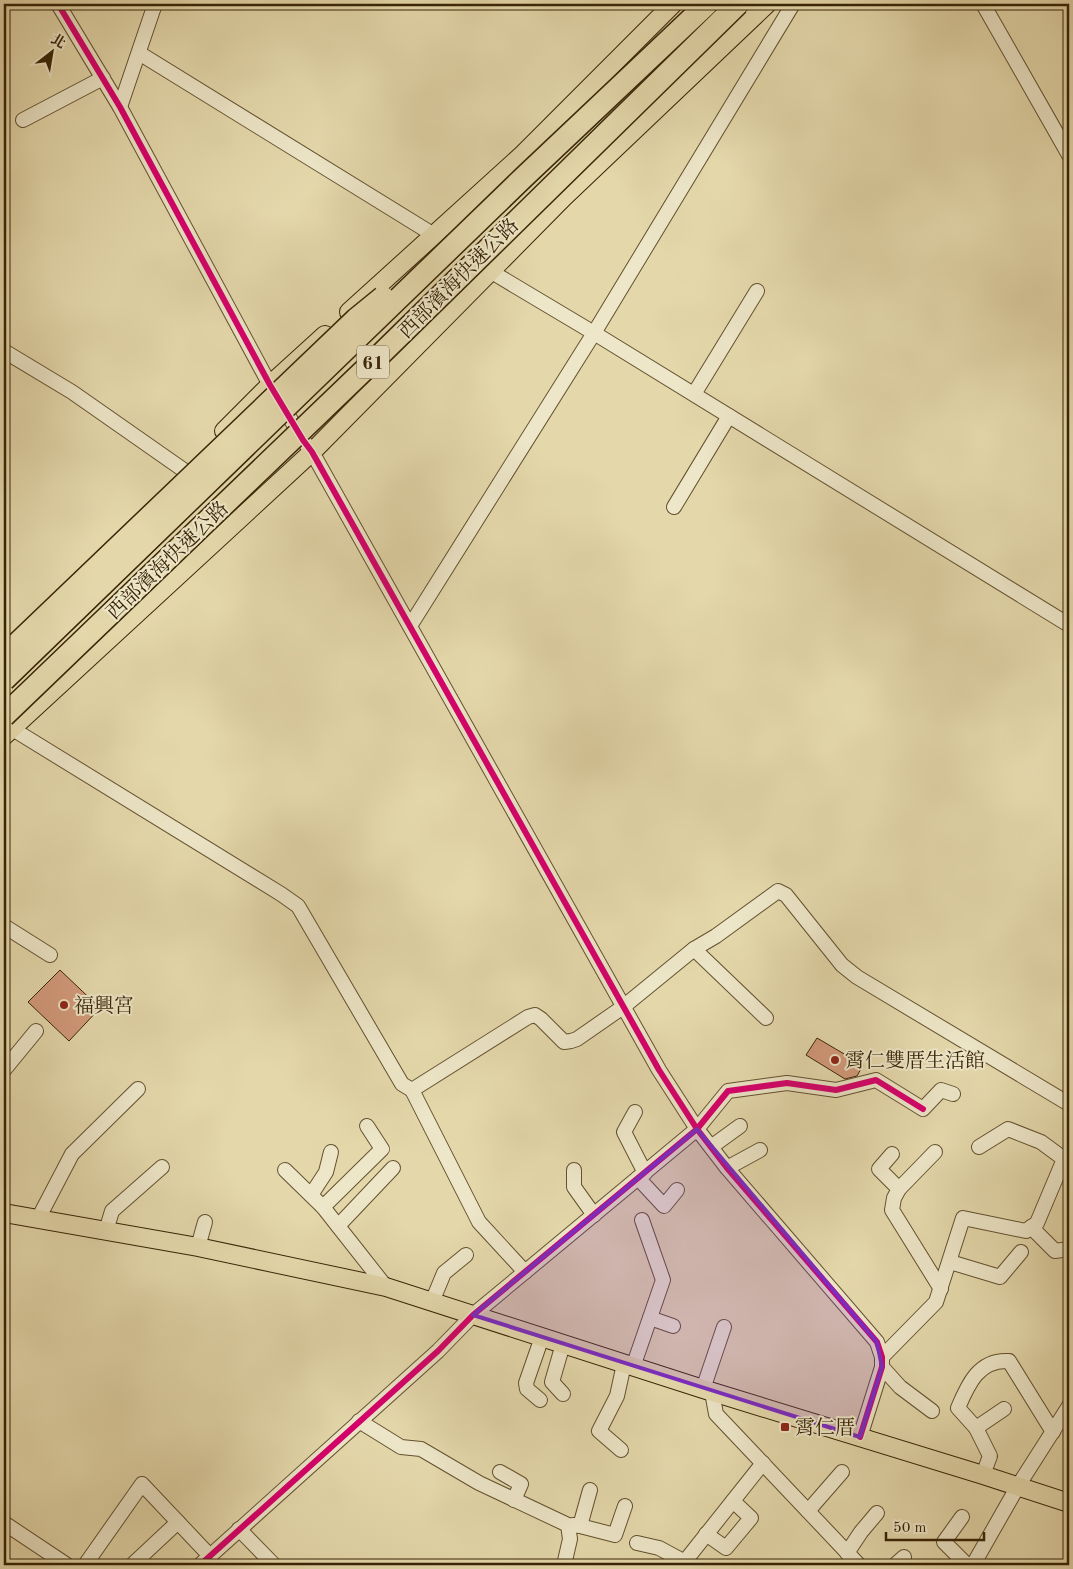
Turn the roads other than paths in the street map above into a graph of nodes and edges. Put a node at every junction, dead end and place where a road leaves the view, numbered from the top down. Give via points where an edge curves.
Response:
1 (58, 4) edge
2 (155, 4) edge
3 (673, 4) edge
4 (707, 4) edge
5 (738, 4) edge
6 (766, 4) edge
7 (793, 4) edge
8 (983, 4) edge
9 (139, 52) junction
10 (103, 78) junction
11 (598, 80) junction
12 (120, 107) junction
13 (658, 109) junction
14 (23, 120) dead end
15 (1069, 155) edge
16 (524, 177) junction
17 (546, 191) junction
18 (434, 235) junction
19 (490, 271) junction
20 (757, 291) dead end
21 (594, 333) junction
22 (4, 351) edge
23 (270, 384) junction
24 (694, 394) junction
25 (281, 403) junction
26 (729, 416) junction
27 (308, 446) junction
28 (185, 471) junction
29 (674, 507) dead end
30 (1069, 625) edge
31 (410, 626) junction
32 (4, 656) edge
33 (4, 668) edge
34 (4, 680) edge
35 (30, 710) junction
36 (6, 727) edge
37 (4, 926) edge
38 (694, 949) junction
39 (50, 955) dead end
40 (623, 1007) junction
41 (766, 1018) dead end
42 (36, 1031) dead end
43 (4, 1070) edge
44 (138, 1089) dead end
45 (412, 1090) junction
46 (953, 1094) dead end
47 (1069, 1104) edge
48 (635, 1112) dead end
49 (367, 1126) dead end
50 (740, 1126) dead end
51 (697, 1129) junction
52 (711, 1147) junction
53 (979, 1147) dead end
54 (760, 1150) dead end
55 (331, 1152) dead end
56 (935, 1152) dead end
57 (892, 1154) dead end
58 (162, 1167) dead end
59 (393, 1168) dead end
60 (727, 1168) junction
61 (286, 1170) dead end
62 (574, 1170) dead end
63 (642, 1175) junction
64 (898, 1189) junction
65 (677, 1190) dead end
66 (311, 1195) junction
67 (323, 1207) junction
68 (4, 1213) edge
69 (594, 1215) junction
70 (38, 1219) junction
71 (642, 1220) dead end
72 (205, 1222) dead end
73 (338, 1226) junction
74 (1031, 1227) junction
75 (106, 1231) junction
76 (198, 1247) junction
77 (1069, 1249) edge
78 (1021, 1252) dead end
79 (466, 1255) dead end
80 (950, 1262) junction
81 (525, 1272) junction
82 (386, 1287) junction
83 (941, 1289) junction
84 (432, 1302) junction
85 (473, 1315) junction
86 (650, 1318) junction
87 (673, 1326) dead end
88 (724, 1327) dead end
89 (542, 1337) junction
90 (563, 1344) junction
91 (882, 1362) junction
92 (629, 1366) junction
93 (707, 1391) junction
94 (563, 1394) dead end
95 (540, 1400) dead end
96 (1069, 1406) edge
97 (1004, 1409) dead end
98 (932, 1411) dead end
99 (359, 1421) junction
100 (976, 1428) junction
101 (1053, 1432) junction
102 (860, 1437) junction
103 (622, 1450) dead end
104 (763, 1463) junction
105 (500, 1472) dead end
106 (842, 1472) dead end
107 (983, 1474) junction
108 (1018, 1486) junction
109 (590, 1490) dead end
110 (514, 1500) junction
111 (733, 1501) junction
112 (1069, 1503) edge
113 (625, 1506) dead end
114 (808, 1511) junction
115 (877, 1514) dead end
116 (962, 1517) dead end
117 (178, 1522) junction
118 (4, 1523) edge
119 (574, 1525) junction
120 (239, 1529) junction
121 (706, 1534) junction
122 (637, 1544) dead end
123 (847, 1553) junction
124 (205, 1561) edge
125 (133, 1564) dead end
126 (684, 1564) edge
127 (67, 1565) edge
128 (85, 1565) edge
129 (274, 1565) edge
130 (564, 1565) edge
131 (859, 1565) edge
132 (967, 1565) edge
133 (973, 1565) edge

1 - 10 street
2 - 9 street
3 - 11 main road
4 - 16 highway, 西部濱海快速公路 / 61, bridge
5 - 17 highway, 西部濱海快速公路 / 61, bridge
6 - 13 main road
7 - 21 street
8 - 15 street
9 - 12 street
9 - 18 street
10 - 12 street
10 - 14 street
11 - 18 main road
11 - 25 main road via 588,105
12 - 23 street
13 - 19 main road
13 - 27 main road via 628,121
16 - 32 highway, bridge via 356,319
16 - 34 highway, 西部濱海快速公路 / 61, bridge
17 - 35 highway, bridge via 395,360
17 - 36 highway, 西部濱海快速公路 / 61, bridge
18 - 23 main road
19 - 21 street
19 - 27 main road
20 - 24 street
21 - 24 street
21 - 31 street
22 - 28 street via 72,392
23 - 25 street
23 - 28 main road
24 - 26 street
25 - 27 street
25 - 33 main road
26 - 29 street
26 - 30 street
27 - 31 street
27 - 35 main road
27 - 36 main road
28 - 32 main road
31 - 40 street
35 - 36 main road
36 - 45 street via 298,906 402,1084
37 - 39 street
38 - 40 street
38 - 41 street
38 - 47 street via 778,891 786,895 842,965 857,977
40 - 45 street via 572,1041 564,1042 542,1019 535,1015 528,1017
40 - 51 street
42 - 43 street
44 - 70 street via 72,1154
45 - 81 street via 479,1222
46 - 51 street via 941,1090 923,1109 876,1080 836,1090 787,1083 728,1091
48 - 63 street via 624,1132
49 - 67 street via 382,1149
50 - 52 street
51 - 52 street
51 - 63 street
52 - 60 street
53 - 74 street via 1008,1129 1041,1142 1064,1159 1037,1223
54 - 60 street
55 - 66 street via 326,1172
56 - 64 street
57 - 64 street via 879,1169
58 - 75 street via 112,1211
59 - 73 street
60 - 91 street via 877,1342
61 - 66 street
62 - 69 street via 574,1187
63 - 65 street via 664,1206
63 - 69 street
64 - 83 street via 892,1210
66 - 67 street
67 - 73 street
68 - 70 main road
69 - 81 street
70 - 75 main road
71 - 86 street via 663,1280
72 - 76 street
73 - 82 street
74 - 77 street via 1055,1251
74 - 80 street via 1026,1231 963,1218
75 - 76 main road
76 - 82 main road
78 - 80 street via 1000,1277
79 - 84 street via 444,1273
80 - 83 street
81 - 85 street
82 - 84 main road
83 - 91 street via 936,1302
84 - 85 main road
85 - 89 main road
85 - 99 street via 438,1351
86 - 87 street
86 - 92 street
88 - 93 street
89 - 90 main road
89 - 95 street via 526,1383 527,1390
90 - 92 main road
90 - 94 street via 552,1382
91 - 98 street via 900,1387
91 - 102 street
92 - 93 main road
92 - 103 street via 598,1430
93 - 102 main road
93 - 104 street via 716,1414
96 - 101 street
97 - 100 street
99 - 110 street via 401,1447 421,1449
99 - 120 street
100 - 101 street via 958,1408 968,1384 979,1370 999,1360 1009,1361
100 - 107 street via 990,1456
101 - 108 street
102 - 107 main road
104 - 111 street
104 - 114 street
105 - 110 street via 521,1484
106 - 114 street
107 - 108 main road
108 - 112 main road
108 - 133 street
109 - 119 street
110 - 119 street
111 - 121 street
111 - 121 street via 751,1518 726,1548
113 - 119 street via 615,1535
114 - 123 street
115 - 123 street
116 - 132 street via 944,1542
117 - 124 street
117 - 125 street
117 - 128 street via 142,1484
118 - 127 street
119 - 130 street
120 - 124 street
120 - 129 street
121 - 126 street
122 - 126 street via 659,1548
123 - 131 street

